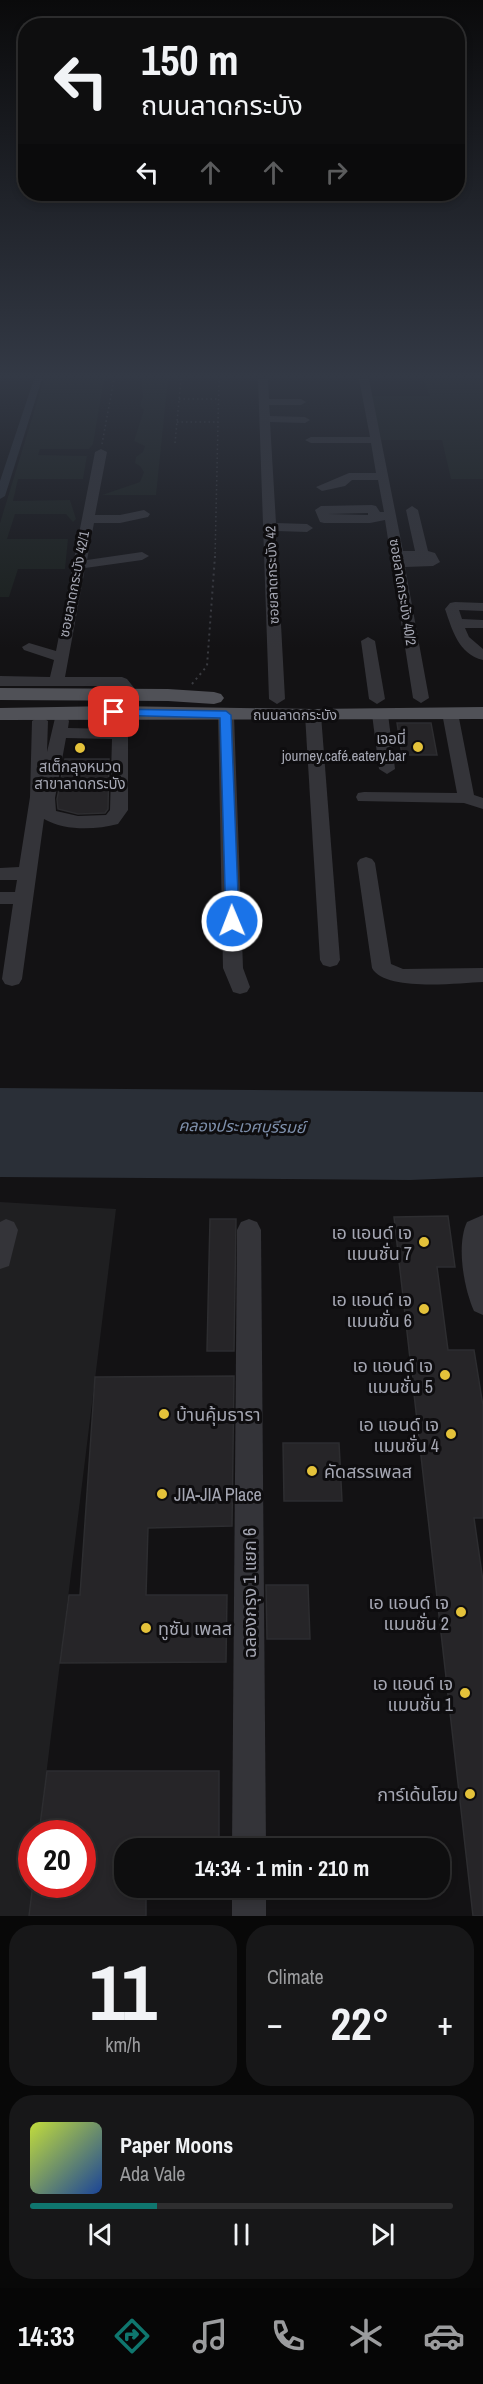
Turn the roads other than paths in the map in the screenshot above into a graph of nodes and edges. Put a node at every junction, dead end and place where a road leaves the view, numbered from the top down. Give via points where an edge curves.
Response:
1 (98, 468) edge
2 (268, 468) edge
3 (382, 468) edge
4 (383, 476) junction
5 (322, 487) dead end
6 (412, 510) dead end
7 (144, 514) dead end
8 (376, 516) dead end
9 (391, 516) junction
10 (87, 519) junction
11 (270, 527) junction
12 (307, 528) dead end
13 (142, 556) dead end
14 (398, 559) junction
15 (78, 565) junction
16 (483, 607) edge
17 (456, 624) junction
18 (483, 624) edge
19 (368, 641) dead end
20 (29, 647) dead end
21 (483, 656) edge
22 (60, 657) junction
23 (0, 681) edge
24 (57, 681) junction
25 (0, 694) edge
26 (421, 698) junction
27 (483, 698) edge
28 (277, 699) junction
29 (0, 702) edge
30 (121, 702) junction
31 (378, 706) junction
32 (218, 709) junction
33 (483, 712) edge
34 (450, 713) junction
35 (0, 714) edge
36 (313, 715) junction
37 (0, 721) edge
38 (53, 725) junction
39 (387, 769) dead end
40 (364, 797) dead end
41 (466, 798) junction
42 (483, 804) edge
43 (366, 863) dead end
44 (26, 873) junction
45 (0, 874) edge
46 (0, 898) edge
47 (23, 898) junction
48 (330, 960) dead end
49 (483, 975) edge
50 (12, 979) dead end
51 (240, 987) dead end
52 (483, 1226) edge
53 (6, 1230) dead end
54 (249, 1230) dead end
55 (0, 1258) edge
56 (480, 1276) edge
57 (483, 1304) edge
58 (249, 1838) edge
59 (249, 1898) edge
60 (249, 1916) edge

1 - 10 street, ซอยลาดกระบัง 42/1
2 - 11 street, ซอยลาดกระบัง 42
3 - 4 street, ซอยลาดกระบัง 40/2
4 - 5 street via 349,477
4 - 9 street, ซอยลาดกระบัง 40/2
6 - 14 street via 422,555 430,556 432,563
7 - 10 street
8 - 9 street
9 - 14 street, ซอยลาดกระบัง 40/2
10 - 15 street, ซอยลาดกระบัง 42/1
11 - 12 street
11 - 28 street, ซอยลาดกระบัง 42
13 - 15 street
14 - 26 street, ซอยลาดกระบัง 40/2
15 - 22 street, ซอยลาดกระบัง 42/1
16 - 17 street via 453,608
17 - 18 street
17 - 21 street via 462,639
19 - 31 street
20 - 22 street
22 - 24 street, ซอยลาดกระบัง 42/1
23 - 24 street
24 - 30 street
25 - 30 main road
26 - 27 main road, ถนนลาดกระบัง
26 - 31 main road, ถนนลาดกระบัง
28 - 31 main road, ถนนลาดกระบัง
28 - 32 main road, ถนนลาดกระบัง
29 - 30 main road
30 - 32 main road
30 - 32 main road via 185,696
30 - 35 main road
30 - 38 main road
30 - 38 street via 119,810 112,820 58,820 47,813
31 - 34 main road, ถนนลาดกระบัง
31 - 36 main road, ถนนลาดกระบัง
31 - 39 street
32 - 36 main road, ถนนลาดกระบัง
32 - 51 street via 233,968
33 - 34 main road, ถนนลาดกระบัง
34 - 41 street
36 - 48 street
37 - 38 main road
38 - 44 street
40 - 41 street
41 - 42 street
43 - 49 street via 382,968 401,976
44 - 45 street
44 - 47 street
46 - 47 street
47 - 50 street
52 - 56 street via 475,1230 473,1251
53 - 55 street
54 - 58 street, ฉลองกรุง 1 แยก 6
56 - 57 street
59 - 60 street

